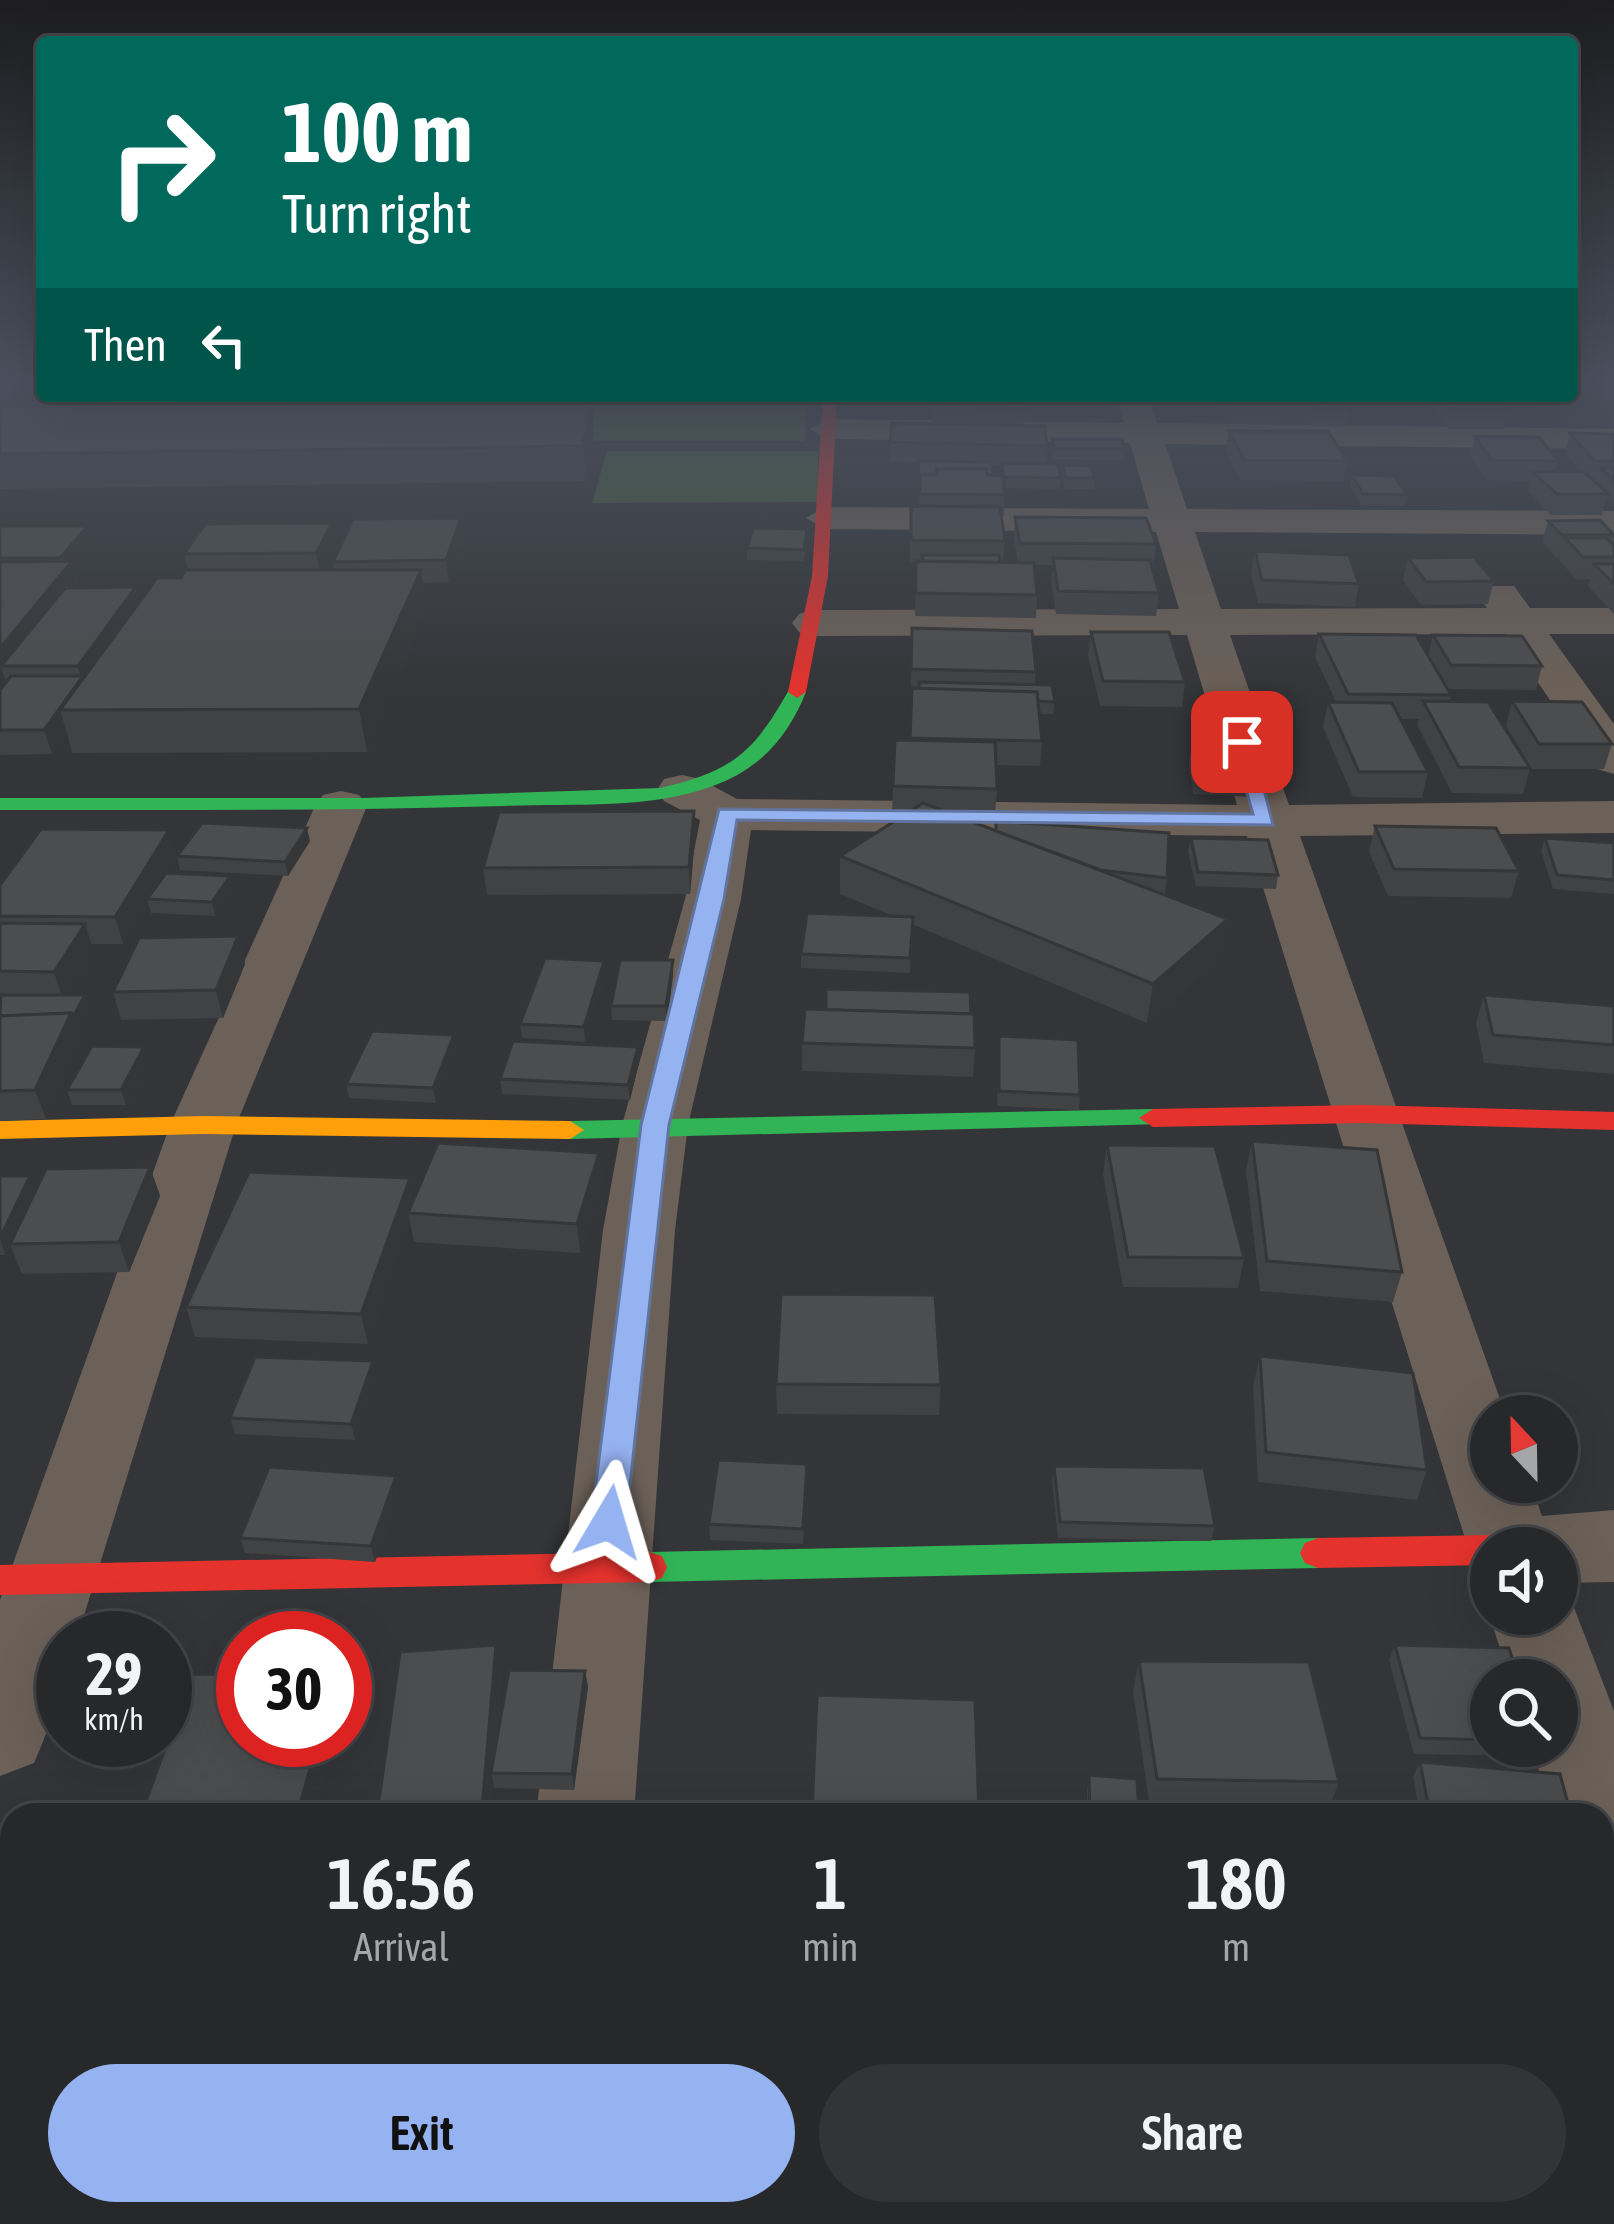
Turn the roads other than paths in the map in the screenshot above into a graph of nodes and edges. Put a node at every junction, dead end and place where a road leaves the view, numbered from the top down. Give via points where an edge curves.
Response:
1 (826, 487) edge
2 (1161, 487) edge
3 (1424, 487) edge
4 (825, 518) junction
5 (1171, 519) junction
6 (1451, 521) junction
7 (1614, 523) edge
8 (1516, 620) junction
9 (1614, 621) edge
10 (814, 623) junction
11 (1208, 623) junction
12 (1614, 759) edge
13 (704, 802) junction
14 (0, 804) edge
15 (341, 806) junction
16 (1614, 818) edge
17 (1266, 821) junction
18 (1362, 1114) junction
19 (1614, 1120) edge
20 (202, 1124) junction
21 (655, 1125) junction
22 (0, 1130) edge
23 (1504, 1527) edge
24 (1614, 1546) edge
25 (1578, 1547) edge
26 (1470, 1550) edge
27 (604, 1565) junction
28 (26, 1578) edge
29 (0, 1733) edge
30 (1578, 1743) edge
31 (586, 1803) edge
32 (1599, 1803) edge

1 - 4 street
2 - 5 street
3 - 6 street
4 - 5 street
4 - 10 street
5 - 6 street
5 - 11 street
6 - 7 street
6 - 8 street
8 - 9 street
8 - 11 street
8 - 12 street
10 - 11 street
10 - 13 street via 795,699 771,744
11 - 17 street
13 - 15 street
13 - 17 street
13 - 21 street via 712,899
14 - 15 street
15 - 20 street
16 - 17 street
17 - 18 street
18 - 19 street
18 - 21 street
18 - 23 street
20 - 21 street
20 - 22 street
20 - 28 street
21 - 27 street
24 - 25 street
26 - 27 street
27 - 28 street
27 - 31 street
28 - 29 street
30 - 32 street

